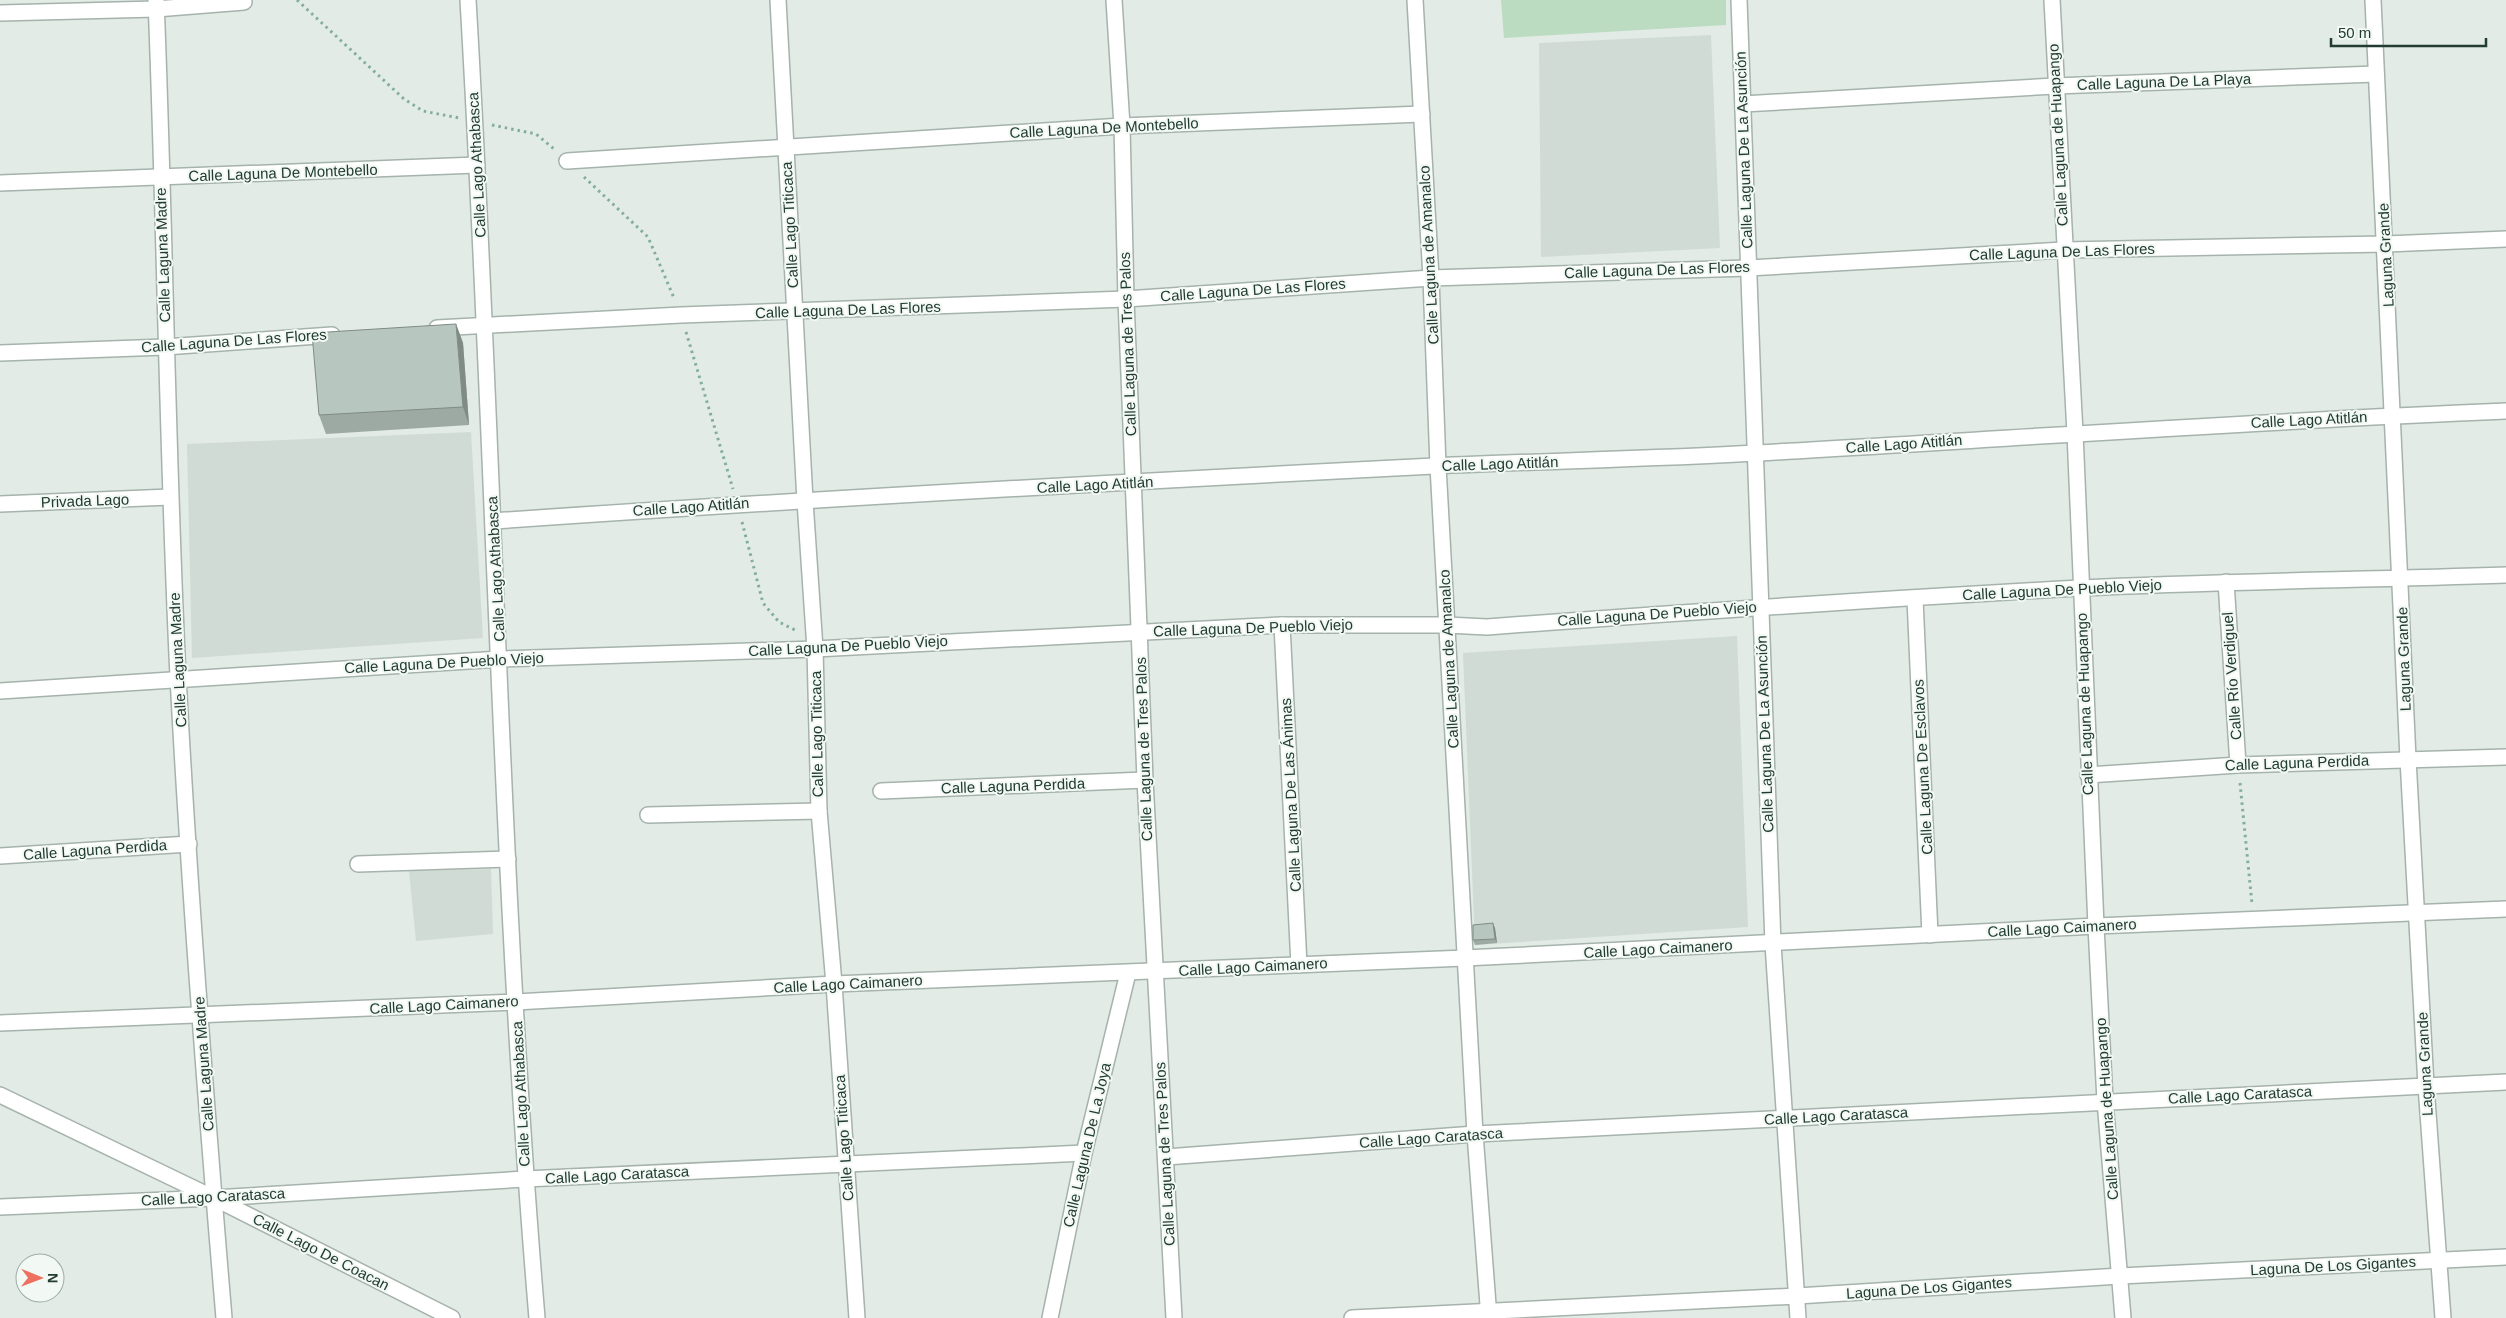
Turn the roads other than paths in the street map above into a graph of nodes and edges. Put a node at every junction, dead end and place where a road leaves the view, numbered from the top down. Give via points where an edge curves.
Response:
1 (468, 0) edge
2 (778, 0) edge
3 (1114, 0) edge
4 (1415, 0) edge
5 (1739, 0) edge
6 (2052, 0) edge
7 (2373, 0) edge
8 (244, 2) dead end
9 (156, 4) edge
10 (0, 13) edge
11 (2376, 74) junction
12 (2056, 86) junction
13 (1743, 104) junction
14 (1422, 114) junction
15 (1122, 126) junction
16 (786, 147) junction
17 (567, 161) road end
18 (477, 165) junction
19 (160, 177) junction
20 (0, 183) edge
21 (2506, 239) edge
22 (2386, 244) junction
23 (2064, 250) junction
24 (1748, 268) junction
25 (1431, 278) junction
26 (1126, 299) junction
27 (795, 312) junction
28 (484, 324) junction
29 (424, 329) edge
30 (344, 334) edge
31 (166, 346) junction
32 (0, 353) edge
33 (2506, 411) edge
34 (2393, 416) junction
35 (2076, 432) junction
36 (1755, 454) junction
37 (1438, 466) junction
38 (1134, 482) junction
39 (170, 497) junction
40 (805, 501) junction
41 (0, 504) edge
42 (494, 521) junction
43 (2506, 575) edge
44 (2400, 579) junction
45 (2226, 582) junction
46 (2080, 588) junction
47 (1915, 599) junction
48 (1760, 606) junction
49 (1282, 625) junction
50 (1448, 625) junction
51 (1140, 631) junction
52 (815, 649) junction
53 (500, 659) junction
54 (178, 679) junction
55 (0, 691) edge
56 (2506, 757) edge
57 (2408, 759) junction
58 (2238, 765) junction
59 (2088, 775) junction
60 (1145, 780) junction
61 (881, 791) dead end
62 (819, 811) junction
63 (648, 815) dead end
64 (189, 844) junction
65 (0, 856) edge
66 (508, 859) junction
67 (358, 864) dead end
68 (2506, 909) edge
69 (2418, 914) junction
70 (2096, 926) junction
71 (1930, 935) junction
72 (1772, 944) junction
73 (1465, 958) junction
74 (1299, 965) junction
75 (1154, 972) junction
76 (1128, 973) junction
77 (834, 984) junction
78 (516, 1002) junction
79 (200, 1016) junction
80 (0, 1023) edge
81 (2506, 1082) edge
82 (2426, 1086) junction
83 (0, 1094) edge
84 (2105, 1101) junction
85 (1783, 1119) junction
86 (1475, 1134) junction
87 (1084, 1153) junction
88 (1166, 1157) junction
89 (846, 1165) junction
90 (525, 1179) junction
91 (214, 1198) junction
92 (0, 1206) edge
93 (2506, 1257) edge
94 (2438, 1261) junction
95 (2120, 1276) junction
96 (1797, 1296) junction
97 (1488, 1314) edge
98 (224, 1318) edge
99 (452, 1318) edge
100 (537, 1318) edge
101 (857, 1318) edge
102 (1050, 1318) edge
103 (1174, 1318) edge
104 (1352, 1318) edge
105 (1798, 1318) edge
106 (2123, 1318) edge
107 (2443, 1318) edge

1 - 18 street, Calle Lago Athabasca
2 - 16 street, Calle Lago Titicaca
3 - 15 street, Calle Laguna de Tres Palos
4 - 14 street, Calle Laguna de Amanalco
5 - 13 street, Calle Laguna De La Asunción
6 - 12 street, Calle Laguna de Huapango
7 - 11 street, Laguna Grande
8 - 9 street
9 - 10 street
9 - 19 street, Calle Laguna Madre
11 - 12 street, Calle Laguna De La Playa
11 - 22 street, Laguna Grande
12 - 13 street, Calle Laguna De La Playa
12 - 23 street, Calle Laguna de Huapango
13 - 24 street, Calle Laguna De La Asunción
14 - 15 street, Calle Laguna De Montebello
14 - 25 street, Calle Laguna de Amanalco
15 - 16 street, Calle Laguna De Montebello
15 - 26 street, Calle Laguna de Tres Palos
16 - 17 street, Calle Laguna De Montebello
16 - 27 street, Calle Lago Titicaca
18 - 19 street, Calle Laguna De Montebello
18 - 28 street, Calle Lago Athabasca
19 - 20 street, Calle Laguna De Montebello
19 - 31 street, Calle Laguna Madre
21 - 22 street, Calle Laguna De Las Flores
22 - 23 street, Calle Laguna De Las Flores
22 - 34 street, Laguna Grande
23 - 24 street, Calle Laguna De Las Flores
23 - 35 street, Calle Laguna de Huapango
24 - 25 street, Calle Laguna De Las Flores
24 - 36 street, Calle Laguna De La Asunción
25 - 26 street, Calle Laguna De Las Flores
25 - 37 street, Calle Laguna de Amanalco
26 - 27 street, Calle Laguna De Las Flores
26 - 38 street, Calle Laguna de Tres Palos
27 - 28 street, Calle Laguna De Las Flores
27 - 40 street, Calle Lago Titicaca
28 - 29 street, Calle Laguna De Las Flores
28 - 42 street, Calle Lago Athabasca
30 - 31 street, Calle Laguna De Las Flores
31 - 32 street, Calle Laguna De Las Flores
31 - 39 street, Calle Laguna Madre
33 - 34 street, Calle Lago Atitlán
34 - 35 street, Calle Lago Atitlán
34 - 44 street, Laguna Grande
35 - 36 street, Calle Lago Atitlán
35 - 46 street, Calle Laguna de Huapango
36 - 37 street, Calle Lago Atitlán
36 - 48 street, Calle Laguna De La Asunción
37 - 38 street, Calle Lago Atitlán
37 - 50 street, Calle Laguna de Amanalco
38 - 40 street, Calle Lago Atitlán
38 - 51 street, Calle Laguna de Tres Palos
39 - 41 street, Privada Lago
39 - 54 street, Calle Laguna Madre
40 - 42 street, Calle Lago Atitlán
40 - 52 street, Calle Lago Titicaca
42 - 53 street, Calle Lago Athabasca
43 - 44 street, Calle Laguna De Pueblo Viejo
44 - 45 street, Calle Laguna De Pueblo Viejo
44 - 57 street, Laguna Grande
45 - 46 street, Calle Laguna De Pueblo Viejo
45 - 58 street, Calle Río Verdiguel
46 - 47 street, Calle Laguna De Pueblo Viejo
46 - 59 street, Calle Laguna de Huapango
47 - 48 street, Calle Laguna De Pueblo Viejo
47 - 71 street, Calle Laguna De Esclavos
48 - 50 street, Calle Laguna De Pueblo Viejo via 1487,627
48 - 72 street, Calle Laguna De La Asunción
49 - 50 street, Calle Laguna De Pueblo Viejo
49 - 51 street, Calle Laguna De Pueblo Viejo
49 - 74 street, Calle Laguna De Las Ánimas
50 - 73 street, Calle Laguna de Amanalco
51 - 52 street, Calle Laguna De Pueblo Viejo
51 - 60 street, Calle Laguna de Tres Palos
52 - 53 street, Calle Laguna De Pueblo Viejo
52 - 62 street, Calle Lago Titicaca
53 - 54 street, Calle Laguna De Pueblo Viejo
53 - 66 street, Calle Lago Athabasca
54 - 55 street, Calle Laguna De Pueblo Viejo
54 - 64 street, Calle Laguna Madre
56 - 57 street, Calle Laguna Perdida
57 - 58 street, Calle Laguna Perdida
57 - 69 street, Laguna Grande
58 - 59 street, Calle Laguna Perdida
59 - 70 street, Calle Laguna de Huapango
60 - 61 street, Calle Laguna Perdida
60 - 75 street, Calle Laguna de Tres Palos
62 - 63 street
62 - 77 street, Calle Lago Titicaca
64 - 65 street, Calle Laguna Perdida
64 - 79 street, Calle Laguna Madre
66 - 67 street
66 - 78 street, Calle Lago Athabasca
68 - 69 street, Calle Lago Caimanero
69 - 70 street, Calle Lago Caimanero
69 - 82 street, Laguna Grande
70 - 71 street, Calle Lago Caimanero
70 - 84 street, Calle Laguna de Huapango
71 - 72 street, Calle Lago Caimanero
72 - 73 street, Calle Lago Caimanero
72 - 85 street, Calle Laguna De La Asunción
73 - 74 street, Calle Lago Caimanero
73 - 86 street, Calle Laguna de Amanalco
74 - 75 street, Calle Lago Caimanero
75 - 76 street, Calle Lago Caimanero
75 - 88 street, Calle Laguna de Tres Palos
76 - 77 street, Calle Lago Caimanero
76 - 87 street, Calle Laguna De La Joya
77 - 78 street, Calle Lago Caimanero
77 - 89 street, Calle Lago Titicaca
78 - 79 street, Calle Lago Caimanero
78 - 90 street, Calle Lago Athabasca
79 - 80 street, Calle Lago Caimanero
79 - 91 street, Calle Laguna Madre
81 - 82 street, Calle Lago Caratasca
82 - 84 street, Calle Lago Caratasca
82 - 94 street, Laguna Grande
83 - 91 street, Calle Lago De Coacan
84 - 85 street, Calle Lago Caratasca
84 - 95 street, Calle Laguna de Huapango
85 - 86 street, Calle Lago Caratasca
85 - 96 street, Calle Laguna De La Asunción
86 - 88 street, Calle Lago Caratasca
86 - 97 street, Calle Laguna de Amanalco
87 - 89 street, Calle Lago Caratasca
87 - 102 street, Calle Laguna De La Joya
88 - 103 street, Calle Laguna de Tres Palos
89 - 90 street, Calle Lago Caratasca
89 - 101 street, Calle Lago Titicaca
90 - 91 street, Calle Lago Caratasca
90 - 100 street, Calle Lago Athabasca
91 - 92 street, Calle Lago Caratasca
91 - 98 street, Calle Laguna Madre
91 - 99 street, Calle Lago De Coacan
93 - 94 street, Laguna De Los Gigantes
94 - 95 street, Laguna De Los Gigantes
94 - 107 street, Laguna Grande
95 - 96 street, Laguna De Los Gigantes
95 - 106 street, Calle Laguna de Huapango
96 - 97 street, Laguna De Los Gigantes
96 - 105 street, Calle Laguna De La Asunción
97 - 104 street, Laguna De Los Gigantes

